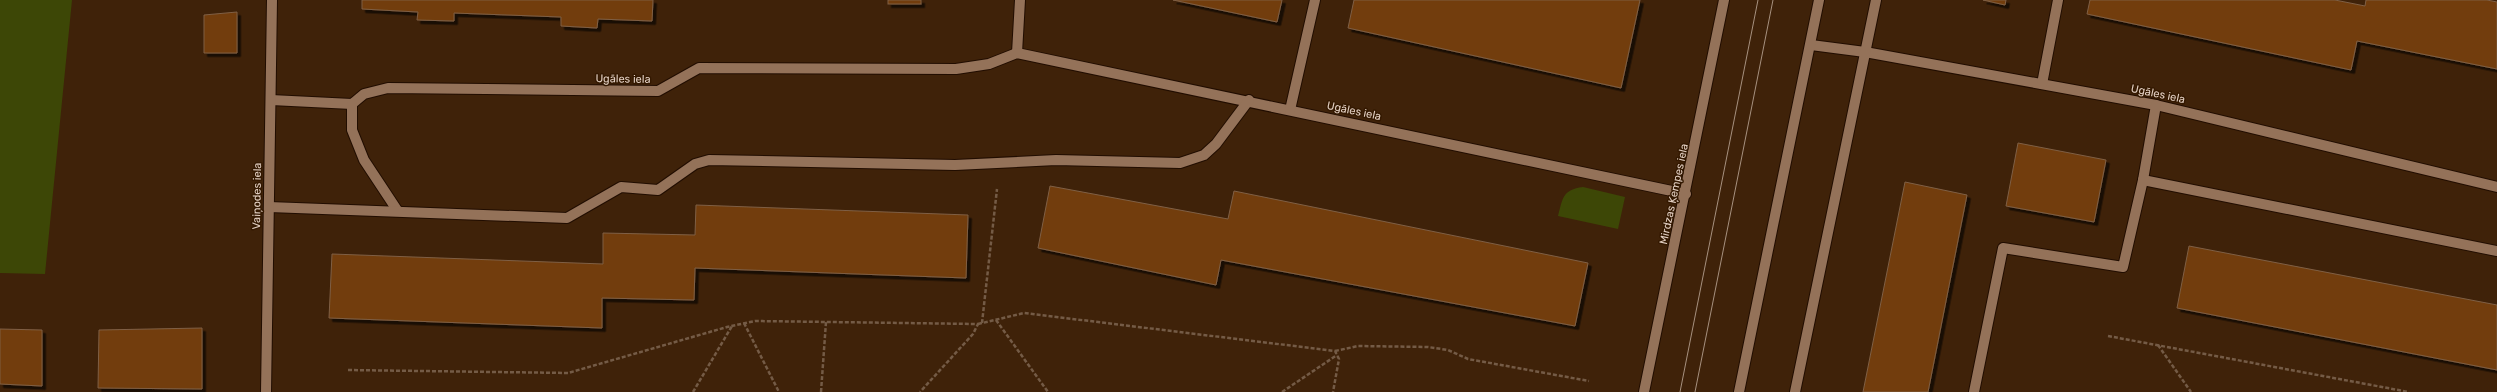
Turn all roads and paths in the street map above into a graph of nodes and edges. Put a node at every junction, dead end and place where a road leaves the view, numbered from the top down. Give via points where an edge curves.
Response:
1 (272, 0) edge
2 (1020, 0) edge
3 (1315, 0) edge
4 (1724, 0) edge
5 (1819, 0) edge
6 (1876, 0) edge
7 (2058, 0) edge
8 (1811, 44) junction
9 (1865, 52) junction
10 (1018, 53) junction
11 (2042, 84) junction
12 (271, 100) junction
13 (1249, 100) junction
14 (352, 104) junction
15 (2156, 105) junction
16 (1290, 110) junction
17 (1000, 163) junction
18 (2143, 180) junction
19 (2497, 187) edge
20 (1686, 194) junction
21 (269, 207) junction
22 (397, 210) junction
23 (2497, 251) edge
24 (996, 320) junction
25 (826, 322) junction
26 (744, 323) junction
27 (980, 324) junction
28 (732, 326) junction
29 (2108, 336) dead end
30 (2158, 345) junction
31 (1335, 351) junction
32 (1337, 355) junction
33 (348, 370) dead end
34 (1589, 381) dead end
35 (266, 392) edge
36 (693, 392) edge
37 (779, 392) edge
38 (821, 392) edge
39 (920, 392) edge
40 (1048, 392) edge
41 (1282, 392) edge
42 (1333, 392) edge
43 (1644, 392) edge
44 (1739, 392) edge
45 (1795, 392) edge
46 (1974, 392) edge
47 (2191, 392) edge
48 (2409, 392) edge

1 - 12 street, Vaiņodes iela
2 - 10 street
3 - 16 street
4 - 20 street, Mirdzas Ķempes iela
5 - 8 street
6 - 9 street
7 - 11 street
8 - 9 street, Ugāles iela
8 - 44 street
9 - 11 street, Ugāles iela
9 - 45 street
10 - 13 street, Ugāles iela
10 - 14 street, Ugāles iela via 989,64 956,69 699,68 658,91 388,88 364,94
11 - 15 street, Ugāles iela
12 - 14 street
12 - 21 street, Vaiņodes iela
13 - 16 street, Ugāles iela
13 - 17 street via 1216,144 1204,155 1180,163 1056,160
14 - 22 street via 352,130 364,160
15 - 18 street
15 - 19 street, Ugāles iela
16 - 20 street, Ugāles iela
17 - 22 street via 709,160 695,164 658,190 621,187 567,218
17 - 27 path
18 - 23 street
18 - 46 street via 2123,267 2003,248
20 - 43 street, Mirdzas Ķempes iela
21 - 22 street
21 - 35 street, Vaiņodes iela
24 - 27 path
24 - 31 path via 1024,313
24 - 40 path
25 - 26 path via 755,320
25 - 27 path
25 - 38 path
26 - 28 path
26 - 37 path
27 - 39 path
28 - 33 path via 568,373
28 - 36 path
29 - 30 path
30 - 47 path
30 - 48 path
31 - 32 path
31 - 34 path via 1358,346 1428,347 1448,350 1468,359
32 - 41 path
32 - 42 path via 1339,359

